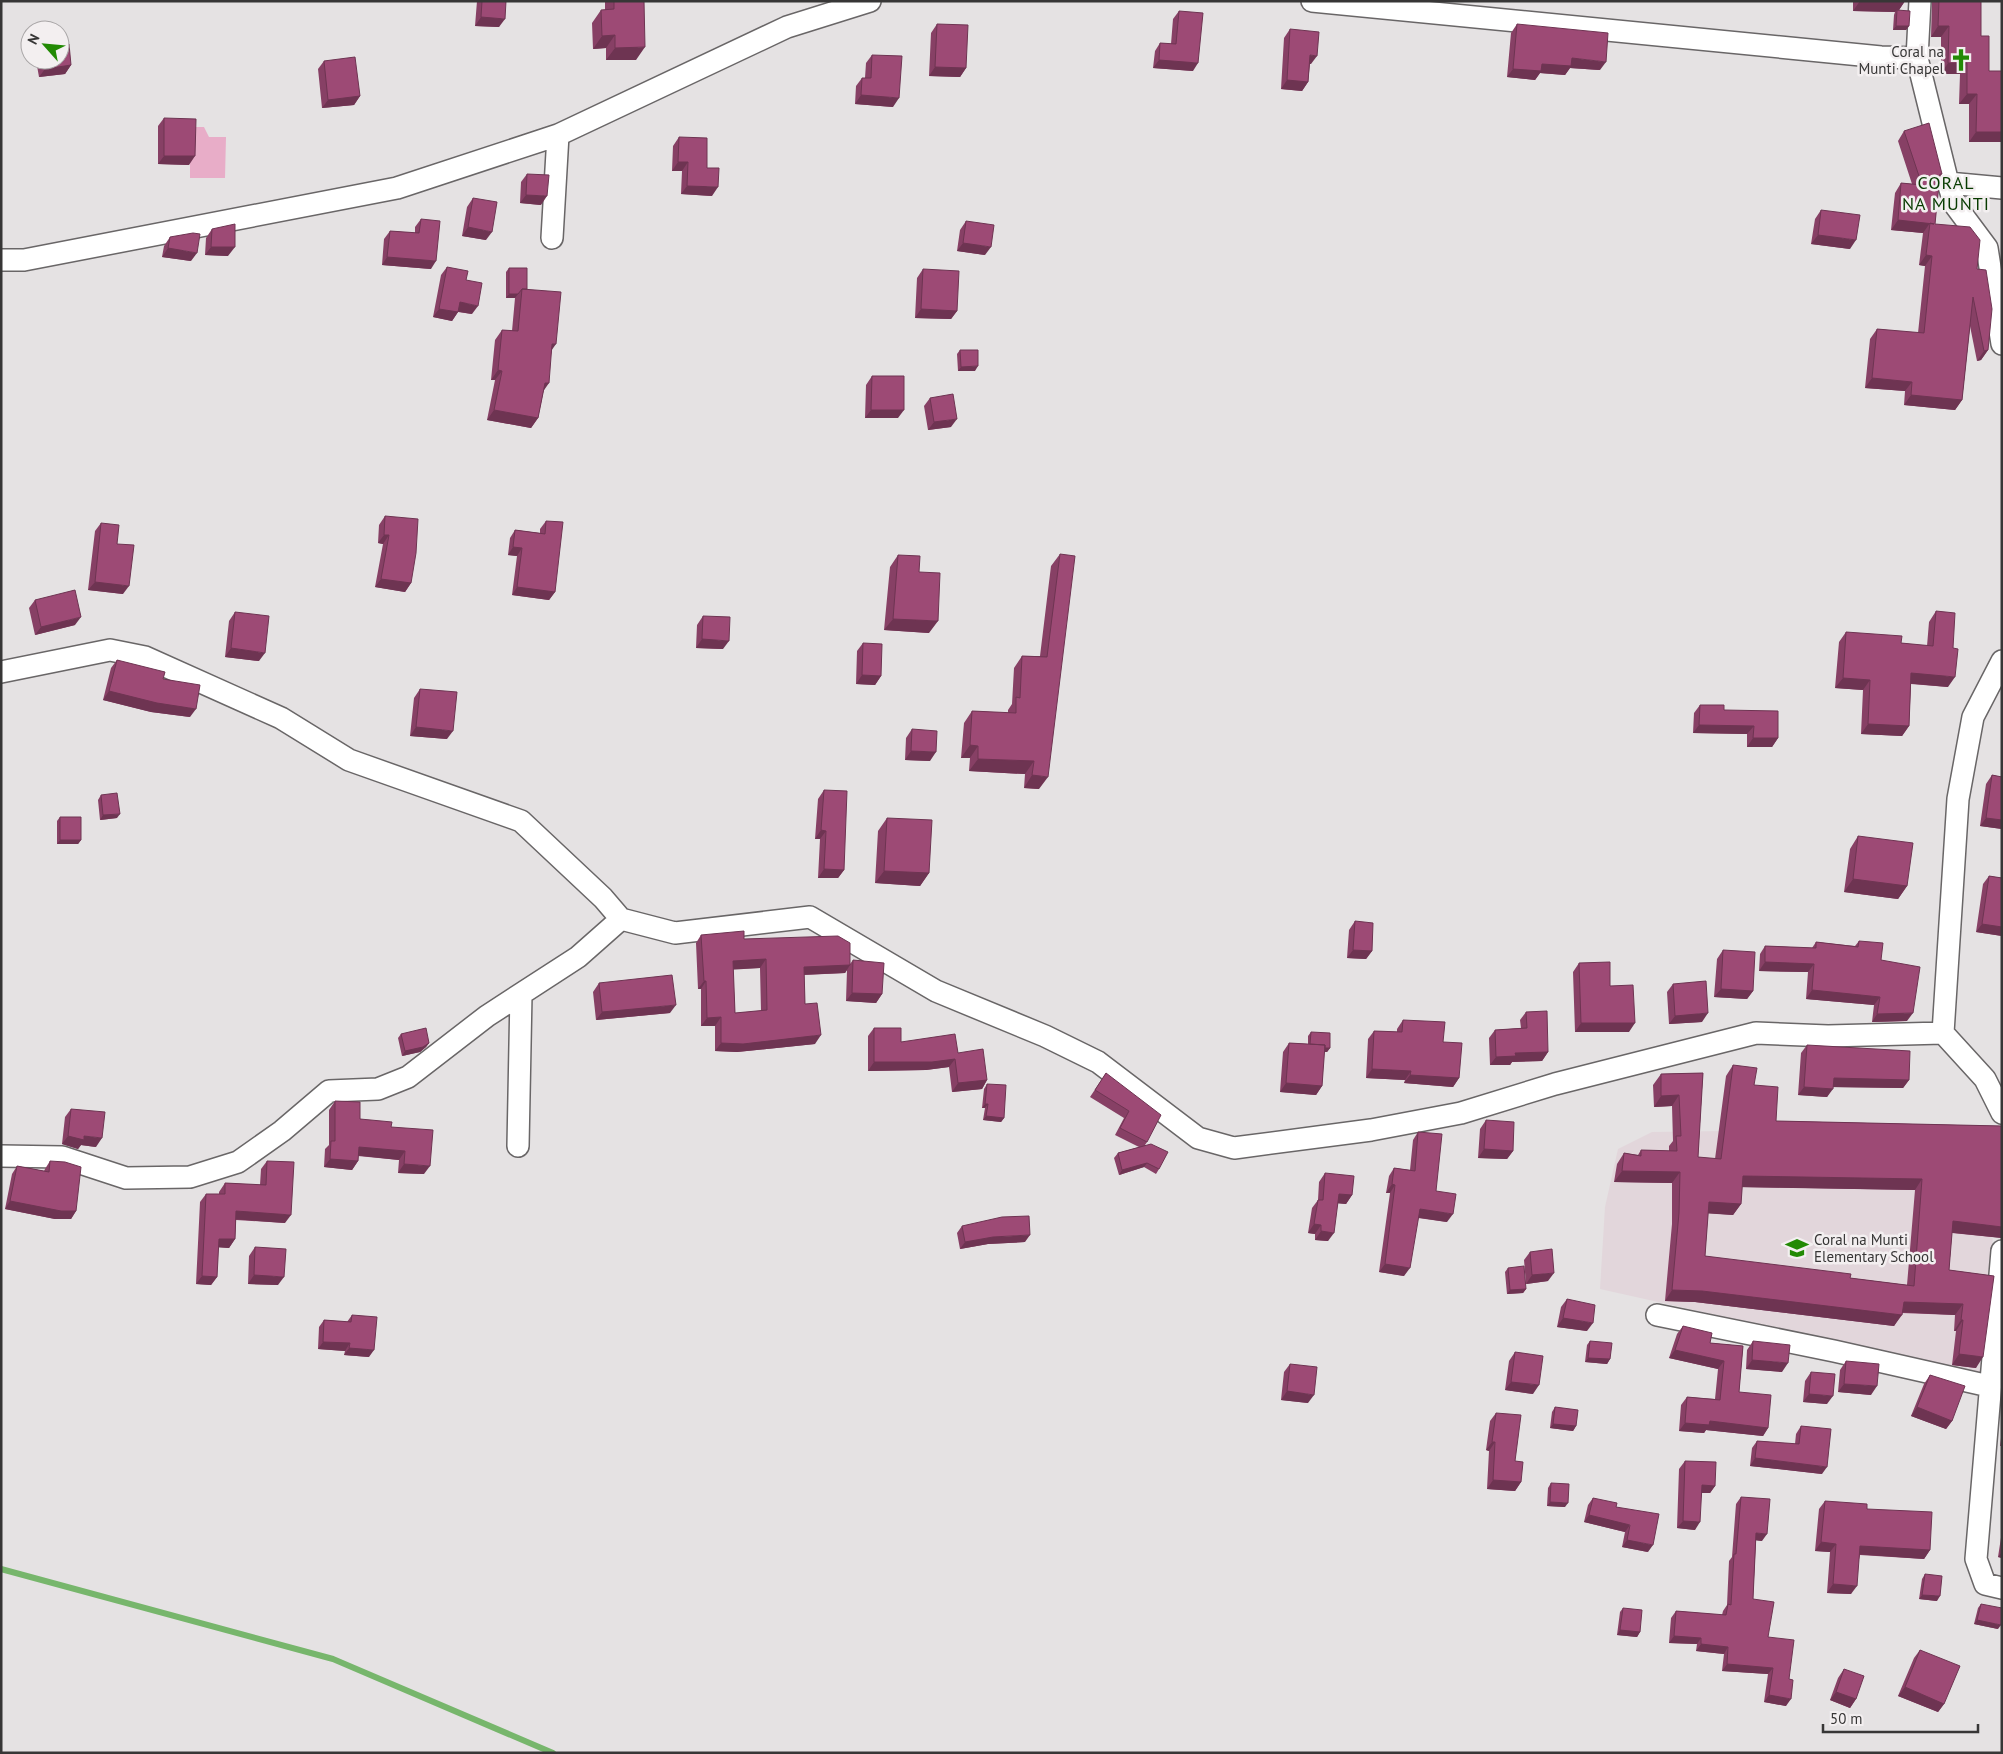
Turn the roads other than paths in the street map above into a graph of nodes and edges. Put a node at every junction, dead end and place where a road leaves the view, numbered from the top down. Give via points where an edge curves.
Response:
1 (870, 1) edge
2 (1312, 1) edge
3 (1920, 1) edge
4 (1917, 58) junction
5 (558, 135) junction
6 (1948, 183) junction
7 (2002, 188) edge
8 (552, 238) dead end
9 (1, 260) edge
10 (2002, 344) edge
11 (2002, 661) edge
12 (1, 672) edge
13 (621, 919) junction
14 (521, 994) junction
15 (1943, 1032) junction
16 (2002, 1113) edge
17 (518, 1146) dead end
18 (1, 1156) edge
19 (2002, 1251) edge
20 (1657, 1315) dead end
21 (1989, 1386) junction
22 (2002, 1588) edge

1 - 5 street via 787,27
2 - 4 street
3 - 4 street
4 - 6 street
5 - 8 street
5 - 9 street via 397,188 24,260
6 - 7 street
6 - 10 street via 1955,205 1987,248
11 - 15 street via 1973,717 1958,799
12 - 13 street via 110,650 145,657 281,718 349,760 521,821
13 - 14 street via 578,957
13 - 15 street via 675,933 810,917 936,991 1045,1036 1098,1062 1198,1138 1234,1148 1371,1130 1461,1113 1555,1084 1756,1033 1828,1036
14 - 17 street
14 - 18 street via 408,1076 378,1089 329,1091 282,1131 238,1162 190,1177 126,1178 62,1157
15 - 16 street via 1985,1079
19 - 21 street
20 - 21 street
21 - 22 street via 1976,1559 1985,1584

